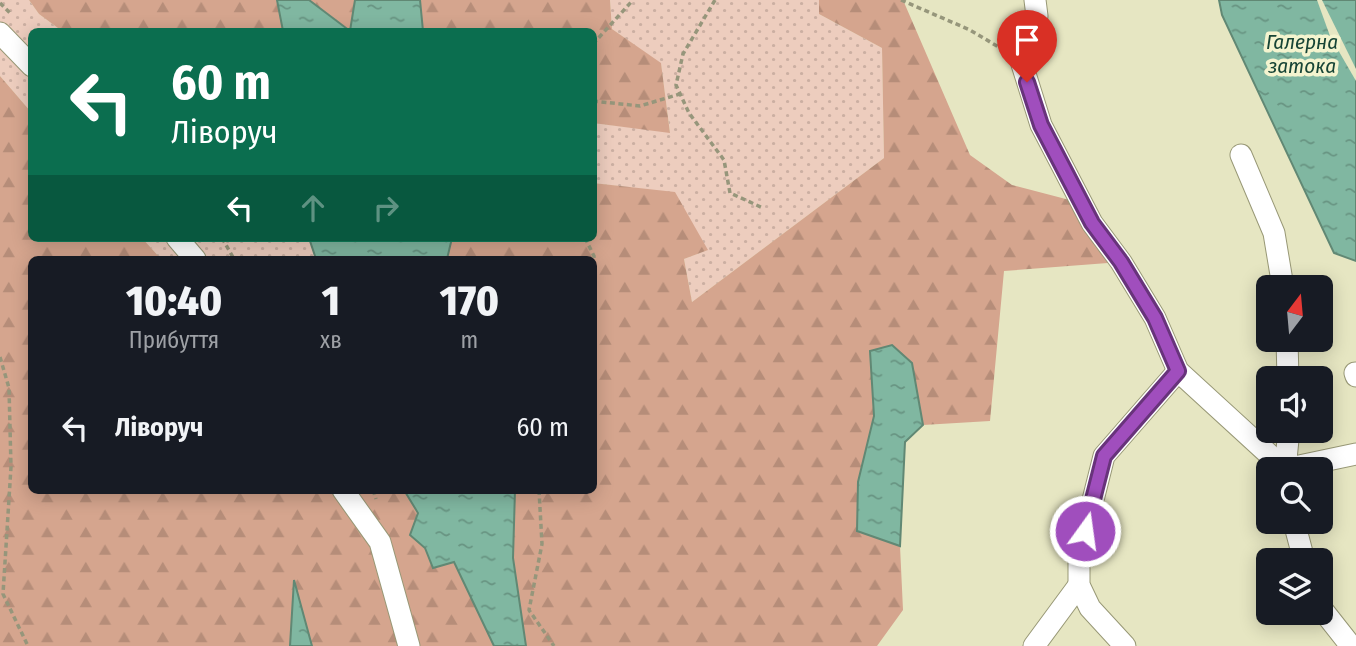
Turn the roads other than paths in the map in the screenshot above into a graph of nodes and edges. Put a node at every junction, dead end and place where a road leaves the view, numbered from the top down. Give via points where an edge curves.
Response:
1 (1035, 0) edge
2 (0, 33) edge
3 (28, 62) edge
4 (1241, 156) dead end
5 (180, 242) edge
6 (192, 256) edge
7 (1281, 275) edge
8 (1178, 371) junction
9 (1356, 454) edge
10 (1272, 457) edge
11 (1333, 459) edge
12 (346, 494) edge
13 (1079, 586) junction
14 (1333, 623) edge
15 (409, 646) edge
16 (1034, 646) edge
17 (1125, 646) edge
18 (1351, 646) edge

1 - 8 street via 1037,16 1021,61 1041,125 1092,223 1155,318
2 - 3 street
4 - 7 street via 1274,233
5 - 6 street
8 - 10 street
8 - 13 street via 1104,456 1079,556
9 - 11 street
12 - 15 street via 380,542
13 - 16 street
13 - 17 street via 1090,608
14 - 18 street

